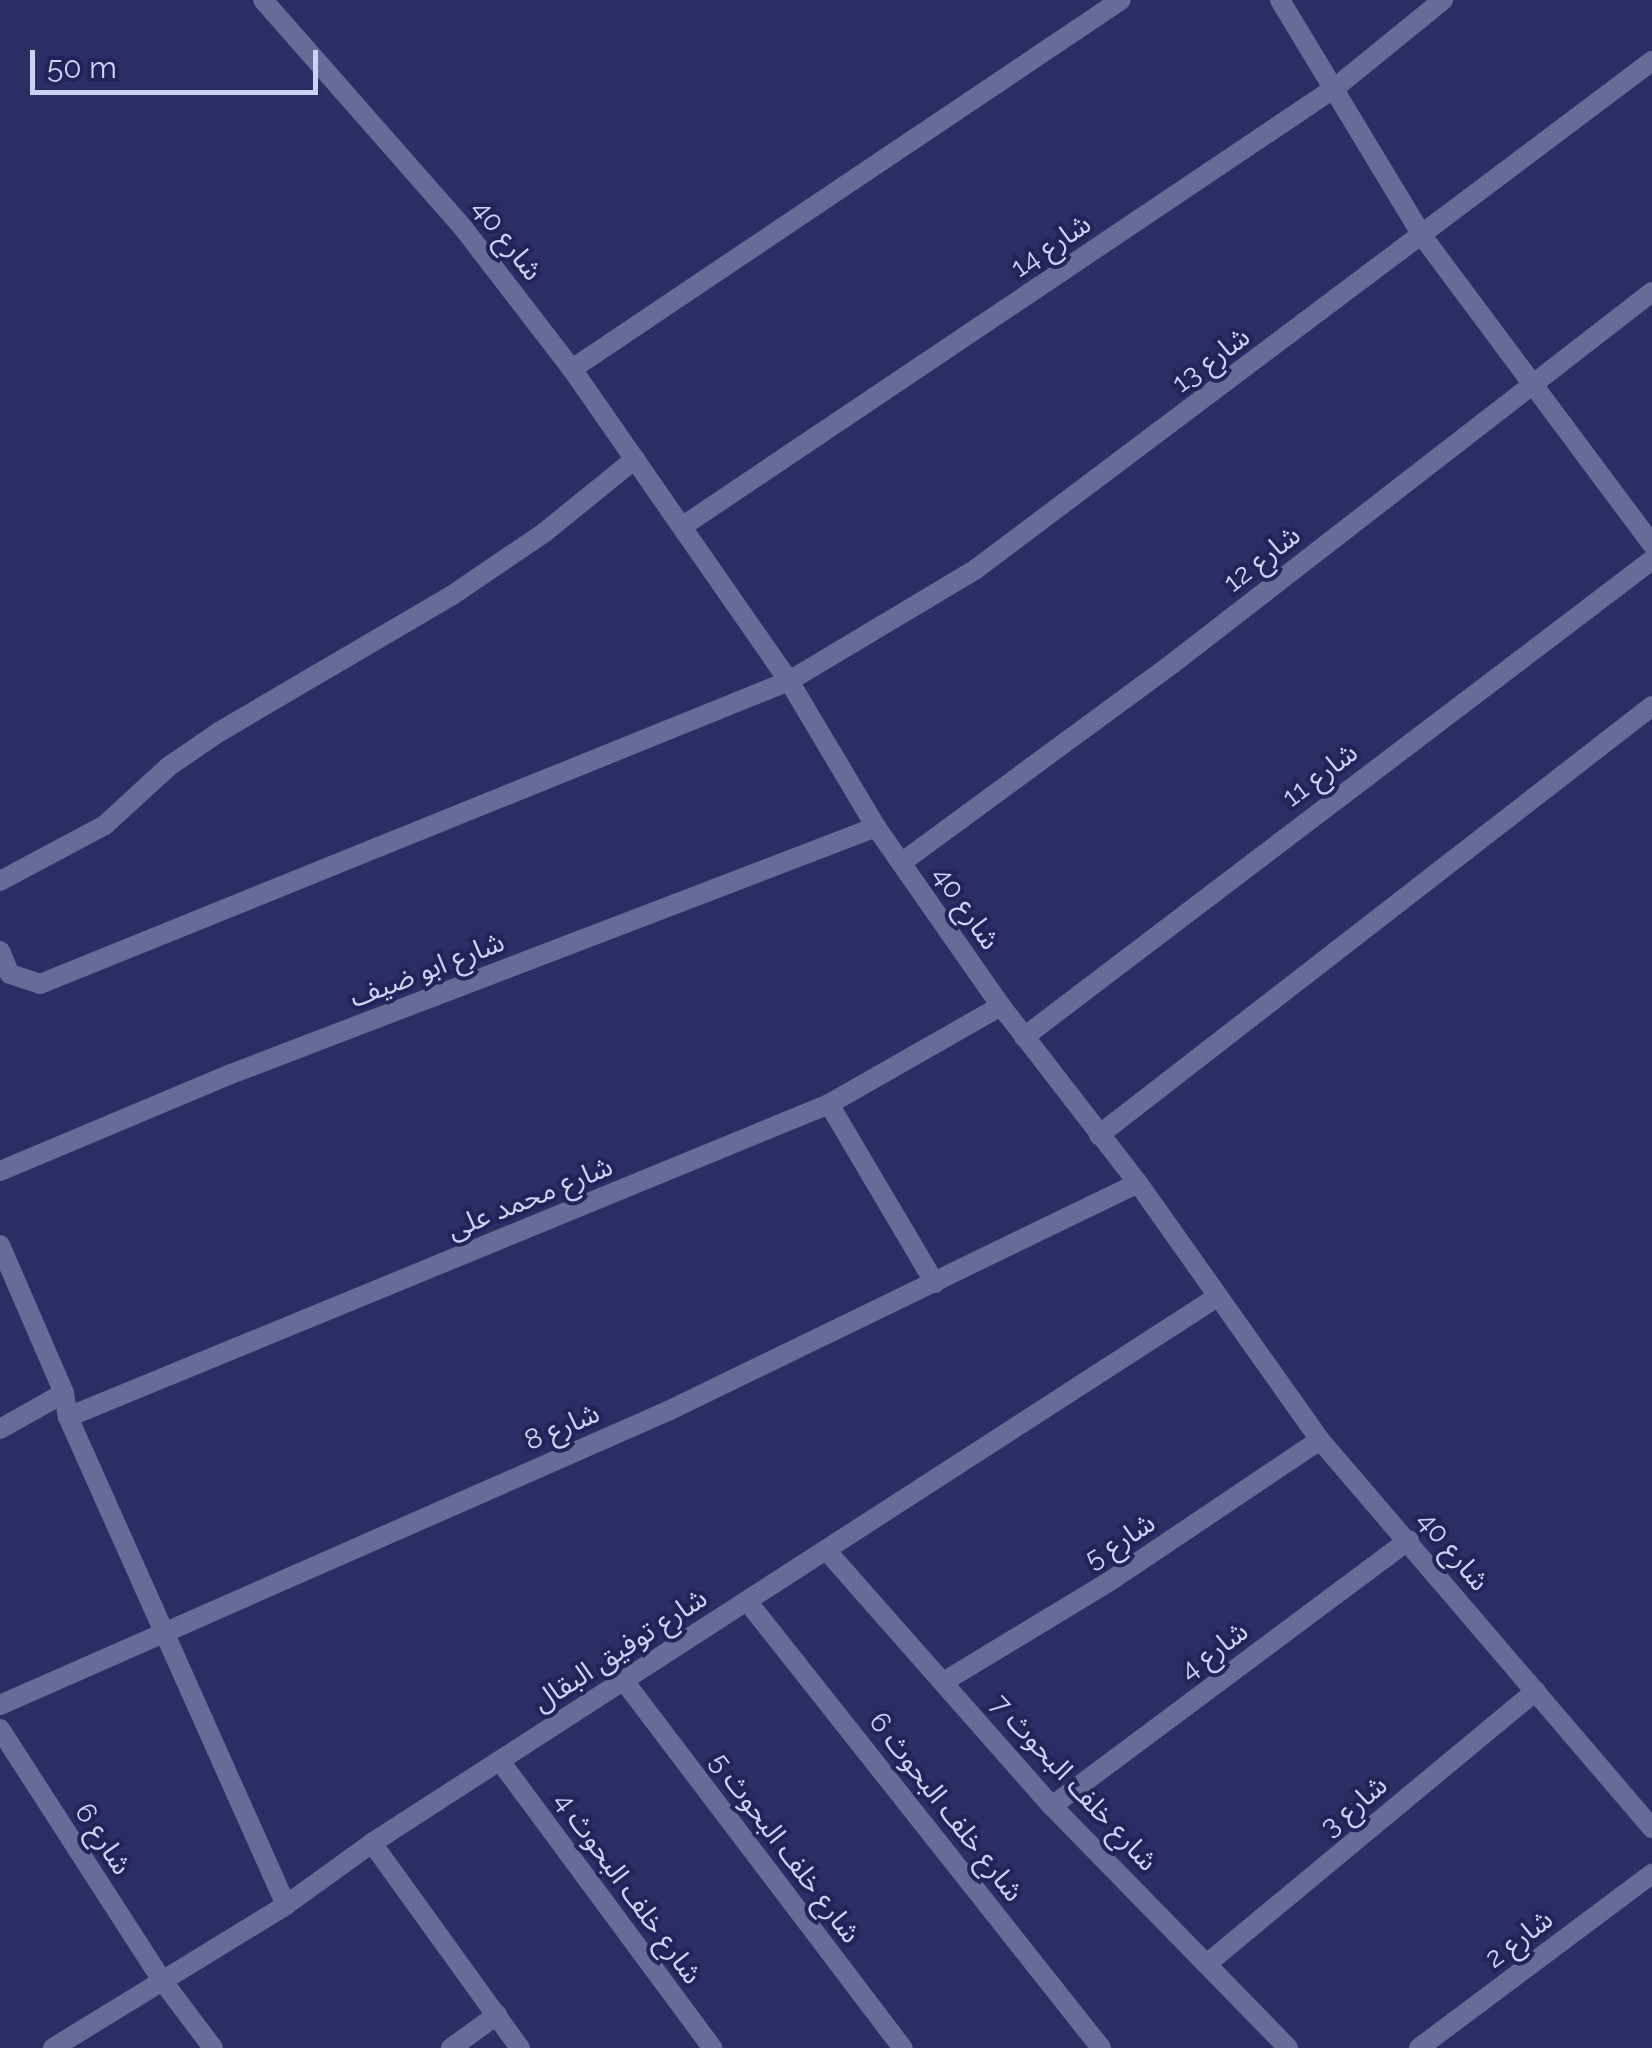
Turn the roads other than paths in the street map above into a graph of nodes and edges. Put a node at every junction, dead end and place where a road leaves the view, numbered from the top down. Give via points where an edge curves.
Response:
1 (263, 0) edge
2 (1121, 0) edge
3 (1280, 0) edge
4 (1442, 0) edge
5 (1652, 61) edge
6 (1336, 88) junction
7 (1423, 237) junction
8 (1652, 292) edge
9 (572, 369) junction
10 (1533, 384) junction
11 (635, 459) junction
12 (683, 526) junction
13 (1652, 544) edge
14 (1652, 560) edge
15 (789, 681) junction
16 (1652, 706) edge
17 (876, 827) junction
18 (901, 863) junction
19 (0, 881) edge
20 (0, 951) edge
21 (1001, 1006) junction
22 (1024, 1038) junction
23 (830, 1104) junction
24 (1099, 1135) junction
25 (0, 1171) edge
26 (1138, 1183) junction
27 (0, 1245) edge
28 (934, 1283) junction
29 (1217, 1298) junction
30 (64, 1393) junction
31 (68, 1417) junction
32 (0, 1429) edge
33 (1320, 1440) junction
34 (1408, 1540) junction
35 (826, 1550) junction
36 (747, 1601) junction
37 (164, 1629) junction
38 (624, 1680) junction
39 (946, 1681) junction
40 (1536, 1692) junction
41 (0, 1704) edge
42 (0, 1729) edge
43 (500, 1761) junction
44 (1052, 1806) junction
45 (1652, 1828) edge
46 (372, 1843) junction
47 (1652, 1874) edge
48 (286, 1905) junction
49 (1208, 1963) junction
50 (160, 1978) junction
51 (497, 2016) junction
52 (66, 2045) edge
53 (213, 2048) edge
54 (451, 2048) edge
55 (520, 2048) edge
56 (712, 2048) edge
57 (903, 2048) edge
58 (1101, 2048) edge
59 (1288, 2048) edge
60 (1419, 2048) edge

1 - 9 street, شارع 40 via 464,228
2 - 9 street
3 - 6 street
4 - 6 street, شارع 14
5 - 7 street, شارع 13
6 - 7 street
6 - 12 street, شارع 14
7 - 10 street
7 - 15 street, شارع 13 via 976,568
8 - 10 street, شارع 12
9 - 11 street, شارع 40
10 - 13 street
10 - 18 street, شارع 12 via 1172,664
11 - 12 street, شارع 40
11 - 19 street via 451,596 219,732 105,824
12 - 15 street, شارع 40
14 - 22 street, شارع 11
15 - 17 street, شارع 40
15 - 20 street, شارع 13 via 40,984 10,974
16 - 24 street
17 - 18 street, شارع 40
17 - 25 street, شارع ابو ضيف via 231,1074
18 - 21 street, شارع 40
21 - 22 street, شارع 40
21 - 23 street, شارع محمد على
22 - 24 street, شارع 40
23 - 28 street
23 - 31 street, شارع محمد على
24 - 26 street, شارع 40
26 - 28 street, شارع 8
26 - 29 street, شارع 40
27 - 30 street
28 - 37 street, شارع 8 via 668,1411
29 - 33 street, شارع 40
29 - 35 street, شارع توفيق البقال
30 - 31 street
30 - 32 street
31 - 37 street
33 - 34 street, شارع 40
33 - 39 street, شارع 5
34 - 40 street, شارع 40
34 - 44 street, شارع 4
35 - 36 street, شارع توفيق البقال
35 - 39 street, شارع خلف البحوث 7
36 - 38 street, شارع توفيق البقال
36 - 58 street, شارع خلف البحوث 6
37 - 41 street, شارع 8
37 - 48 street
38 - 43 street, شارع توفيق البقال
38 - 57 street, شارع خلف البحوث 5
39 - 44 street, شارع خلف البحوث 7
40 - 45 street, شارع 40
40 - 49 street, شارع 3
42 - 50 street, شارع 6
43 - 46 street, شارع توفيق البقال
43 - 56 street, شارع خلف البحوث 4
44 - 49 street, شارع خلف البحوث 7
46 - 48 street, شارع توفيق البقال
46 - 51 street
47 - 60 street, شارع 2
48 - 50 street, شارع توفيق البقال
49 - 59 street, شارع خلف البحوث 7
50 - 52 street, شارع توفيق البقال
50 - 53 street, شارع 6
51 - 54 street
51 - 55 street

